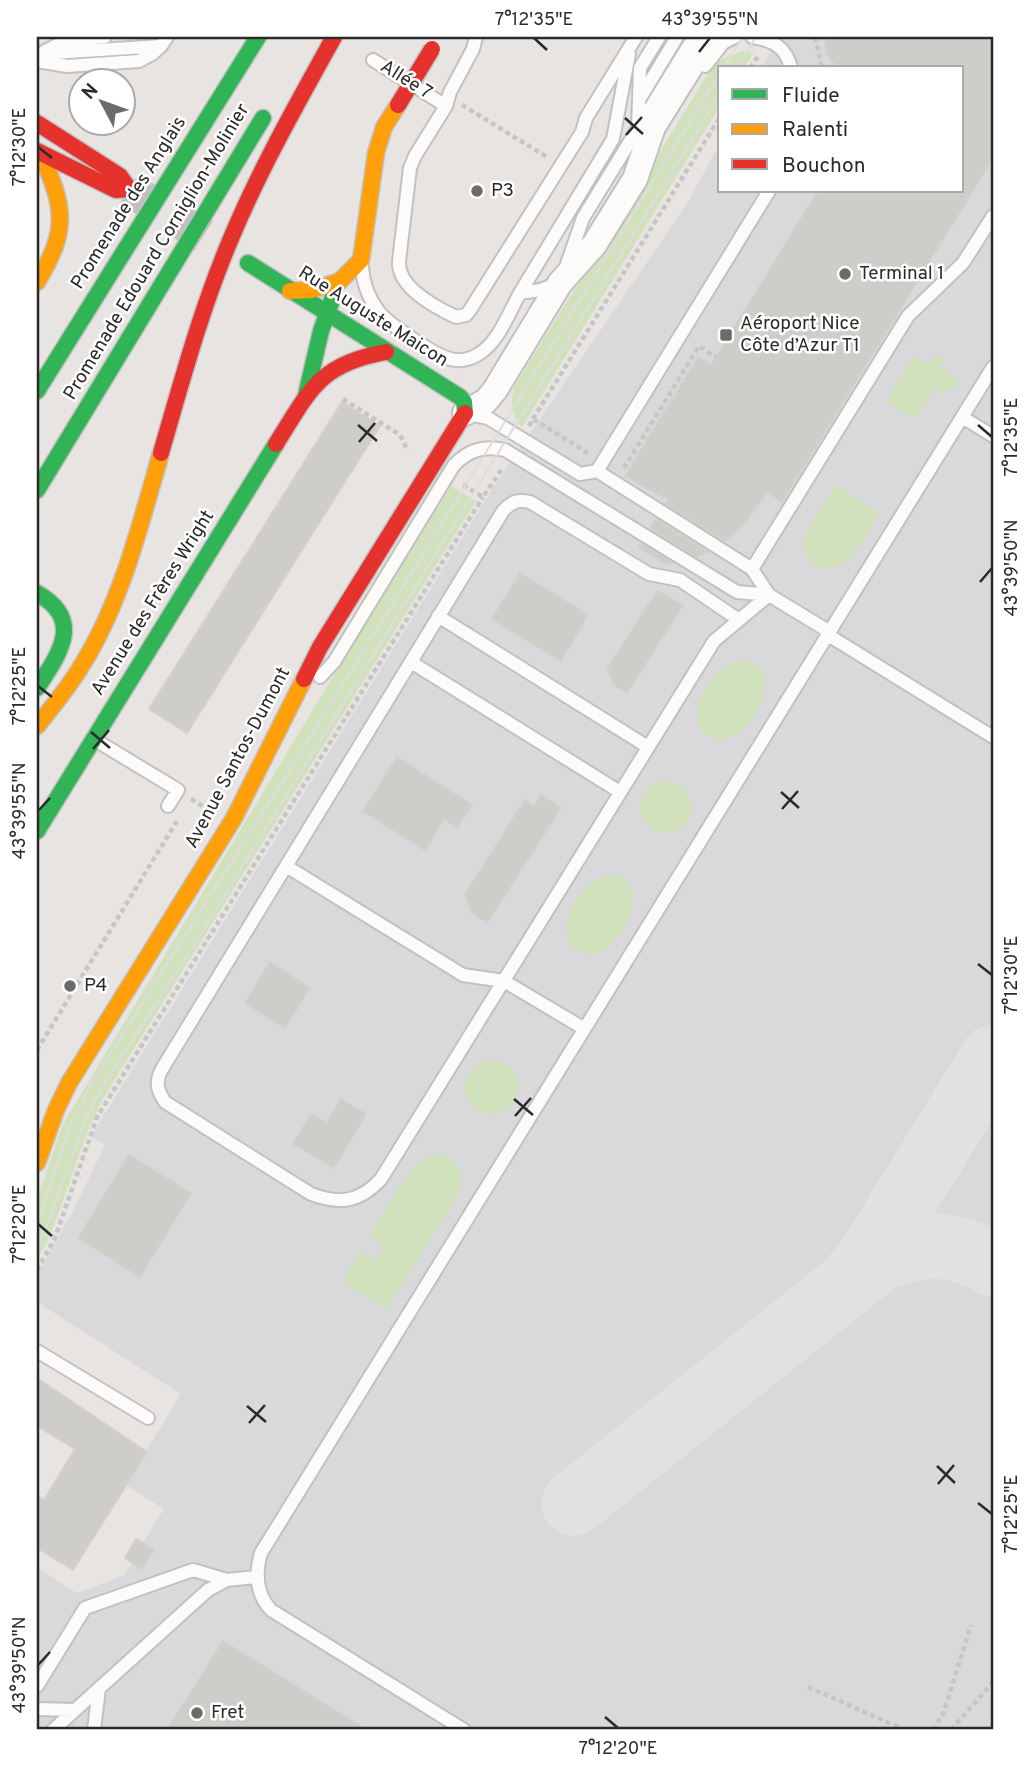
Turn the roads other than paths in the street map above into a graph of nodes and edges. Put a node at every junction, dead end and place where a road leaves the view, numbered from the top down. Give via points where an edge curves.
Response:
1 (105, 37) edge
2 (258, 37) edge
3 (334, 37) edge
4 (477, 37) edge
5 (659, 37) edge
6 (677, 37) edge
7 (694, 37) edge
8 (709, 37) edge
9 (735, 37) edge
10 (752, 37) edge
11 (164, 41) edge
12 (633, 42) edge
13 (436, 43) edge
14 (38, 56) edge
15 (373, 60) dead end
16 (790, 66) edge
17 (639, 100) junction
18 (273, 103) dead end
19 (451, 103) junction
20 (37, 123) edge
21 (638, 127) junction
22 (38, 152) edge
23 (635, 179) junction
24 (768, 192) edge
25 (991, 223) edge
26 (361, 260) junction
27 (248, 263) dead end
28 (340, 281) junction
29 (37, 282) edge
30 (560, 283) junction
31 (290, 291) junction
32 (520, 293) junction
33 (326, 312) junction
34 (320, 329) junction
35 (344, 348) junction
36 (386, 352) junction
37 (993, 367) edge
38 (377, 370) dead end
39 (37, 391) edge
40 (305, 398) junction
41 (456, 414) junction
42 (962, 417) junction
43 (993, 436) edge
44 (597, 471) junction
45 (37, 490) edge
46 (752, 569) junction
47 (37, 593) edge
48 (769, 595) junction
49 (438, 616) junction
50 (739, 620) junction
51 (829, 633) junction
52 (411, 662) junction
53 (37, 688) edge
54 (284, 719) junction
55 (37, 726) edge
56 (993, 737) edge
57 (93, 739) junction
58 (648, 747) junction
59 (620, 792) junction
60 (54, 802) junction
61 (170, 802) road end
62 (37, 811) edge
63 (37, 831) edge
64 (286, 866) junction
65 (504, 981) junction
66 (583, 1028) junction
67 (37, 1163) edge
68 (37, 1351) edge
69 (148, 1418) dead end
70 (256, 1577) junction
71 (227, 1580) junction
72 (37, 1686) edge
73 (99, 1688) junction
74 (37, 1709) edge
75 (75, 1710) junction
76 (53, 1730) edge
77 (94, 1730) edge
78 (464, 1730) edge

1 - 14 lane via 65,41
2 - 39 main road, Promenade des Anglais
3 - 55 main road via 262,170 220,264 118,597 86,660
4 - 19 lane, Allée 7 via 450,92
5 - 17 lane via 640,68
6 - 17 lane
7 - 21 lane
8 - 23 street via 653,127
9 - 23 lane via 714,52
10 - 16 lane via 781,47
11 - 14 lane
12 - 19 lane via 470,310 456,317 408,286 398,269 410,168
12 - 32 lane via 613,139
13 - 26 main road, bridge via 384,127
15 - 19 lane, Allée 7
17 - 21 lane
18 - 45 main road, Promenade Edouard Corniglion-Molinier
20 - 22 main road via 120,176 129,189 116,190
21 - 30 lane via 583,218
22 - 29 main road via 57,188 62,213 46,268
23 - 30 street via 594,244
24 - 44 lane
25 - 46 lane via 963,263 908,316
26 - 28 main road
26 - 32 lane via 365,285 386,320 449,359 466,359 484,351
27 - 31 main road, Rue Auguste Maicon
28 - 31 main road
28 - 33 main road, Avenue des Frères Wright
30 - 32 lane
30 - 41 street via 495,390 477,407
31 - 33 main road, Rue Auguste Maicon
31 - 34 main road
33 - 34 main road, Avenue des Frères Wright
33 - 36 main road, Rue Auguste Maicon
34 - 35 main road
34 - 40 main road, Avenue des Frères Wright
35 - 36 main road, Avenue des Frères Wright
35 - 38 main road
35 - 40 main road, Avenue des Frères Wright via 340,363
36 - 41 main road, Rue Auguste Maicon via 460,397 464,402
37 - 42 lane
40 - 57 main road, Avenue des Frères Wright
41 - 44 lane via 488,418 580,474
41 - 54 main road, Avenue Santos-Dumont via 431,466 320,647
42 - 43 lane
42 - 51 lane
44 - 46 lane
46 - 48 lane
47 - 53 main road via 49,598 64,620 64,635
48 - 50 lane
48 - 51 lane
48 - 54 lane via 737,592 505,450 472,451 448,476 334,662
49 - 50 lane via 503,511 522,500 649,574 680,580
49 - 52 lane
49 - 58 lane
50 - 58 lane via 713,641
51 - 56 lane
51 - 66 lane
52 - 59 lane
52 - 64 lane
54 - 67 main road, Avenue Santos-Dumont via 234,818 69,1083
57 - 60 main road, Avenue des Frères Wright
57 - 61 lane via 178,790
58 - 59 lane
59 - 65 lane
60 - 62 lane
60 - 63 main road, Avenue des Frères Wright
64 - 65 lane via 463,975
64 - 65 lane via 162,1069 157,1086 172,1107 311,1194 326,1200 351,1199 370,1191 381,1179
65 - 66 lane
66 - 70 lane via 261,1553
68 - 69 lane
70 - 71 lane
70 - 78 lane via 263,1602 280,1617
71 - 72 lane via 193,1570 85,1608
71 - 73 lane via 203,1594
73 - 75 lane
73 - 77 lane
74 - 75 lane
75 - 76 lane

